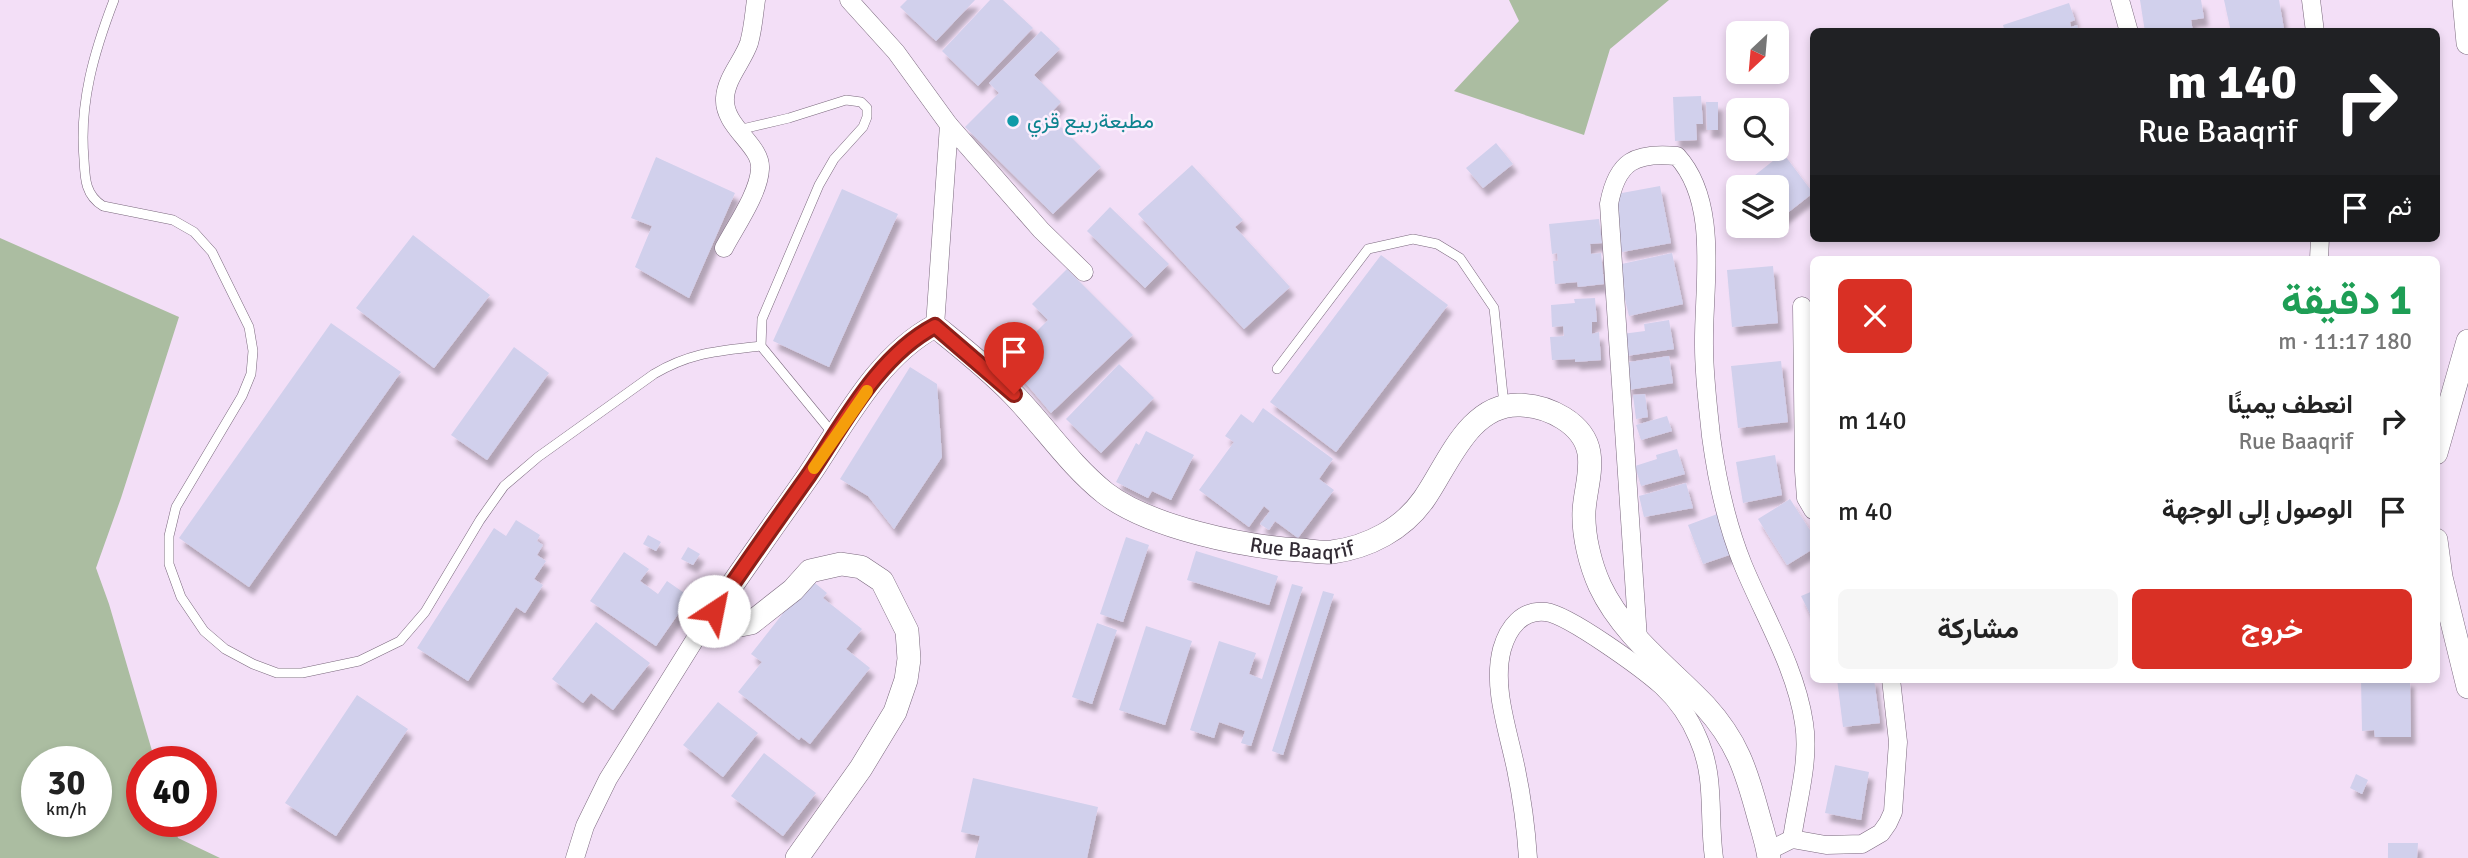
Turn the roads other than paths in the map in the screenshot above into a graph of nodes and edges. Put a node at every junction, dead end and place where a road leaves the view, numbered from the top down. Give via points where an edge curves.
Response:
1 (114, 0) edge
2 (756, 0) edge
3 (849, 0) edge
4 (2120, 0) edge
5 (2311, 0) edge
6 (2464, 0) edge
7 (2128, 28) edge
8 (2314, 28) edge
9 (2468, 43) edge
10 (949, 125) junction
11 (737, 130) junction
12 (724, 248) dead end
13 (1084, 272) dead end
14 (1802, 306) dead end
15 (935, 326) junction
16 (2468, 341) edge
17 (761, 346) junction
18 (1277, 369) dead end
19 (1504, 407) junction
20 (835, 436) junction
21 (2440, 439) edge
22 (1810, 505) edge
23 (2440, 570) edge
24 (699, 633) junction
25 (1638, 639) junction
26 (1891, 683) edge
27 (2468, 687) edge
28 (1792, 839) junction
29 (1769, 855) edge
30 (575, 858) edge
31 (797, 858) edge
32 (1528, 858) edge
33 (1714, 858) edge

1 - 17 lane via 87,82 81,129 89,194 103,206 173,220 194,232 212,252 248,327 253,351 251,374 242,396 176,508 169,537 169,564 181,597 204,631 225,649 276,673 302,673 359,661 389,648 413,628 492,502 517,472 671,363
2 - 11 street via 748,44 725,98
3 - 10 street via 896,52
4 - 7 street
5 - 8 street
6 - 9 street
10 - 13 street
10 - 15 street
11 - 12 street via 761,166 754,191
11 - 17 lane via 846,100 867,108 863,127 834,159 800,229 762,320
14 - 22 street via 1804,471
15 - 19 street, Rue Baaqrif via 1014,394 1077,469 1108,495 1178,527 1285,549 1330,552 1387,534 1423,500 1471,427
15 - 20 street via 898,354
16 - 21 street
17 - 20 lane
18 - 19 lane via 1368,249 1413,239 1437,244 1460,258 1494,308
19 - 25 street via 1517,404 1549,410 1580,434 1589,451 1584,513 1592,566 1613,610
20 - 24 street
23 - 27 street
24 - 30 street via 608,779
24 - 31 street via 751,623 810,571 841,564 861,567 882,581 907,631 906,680 895,712
25 - 28 street via 1609,204 1623,166 1633,159 1677,156 1689,169 1705,223 1704,347 1720,498 1743,565 1796,687 1804,725 1805,759
25 - 29 street via 1728,734 1742,759
26 - 28 street via 1898,742 1893,812 1888,823 1863,844 1826,845
28 - 29 street
32 - 33 street via 1499,666 1510,628 1530,613 1546,612 1637,667 1663,687 1683,711 1709,768

